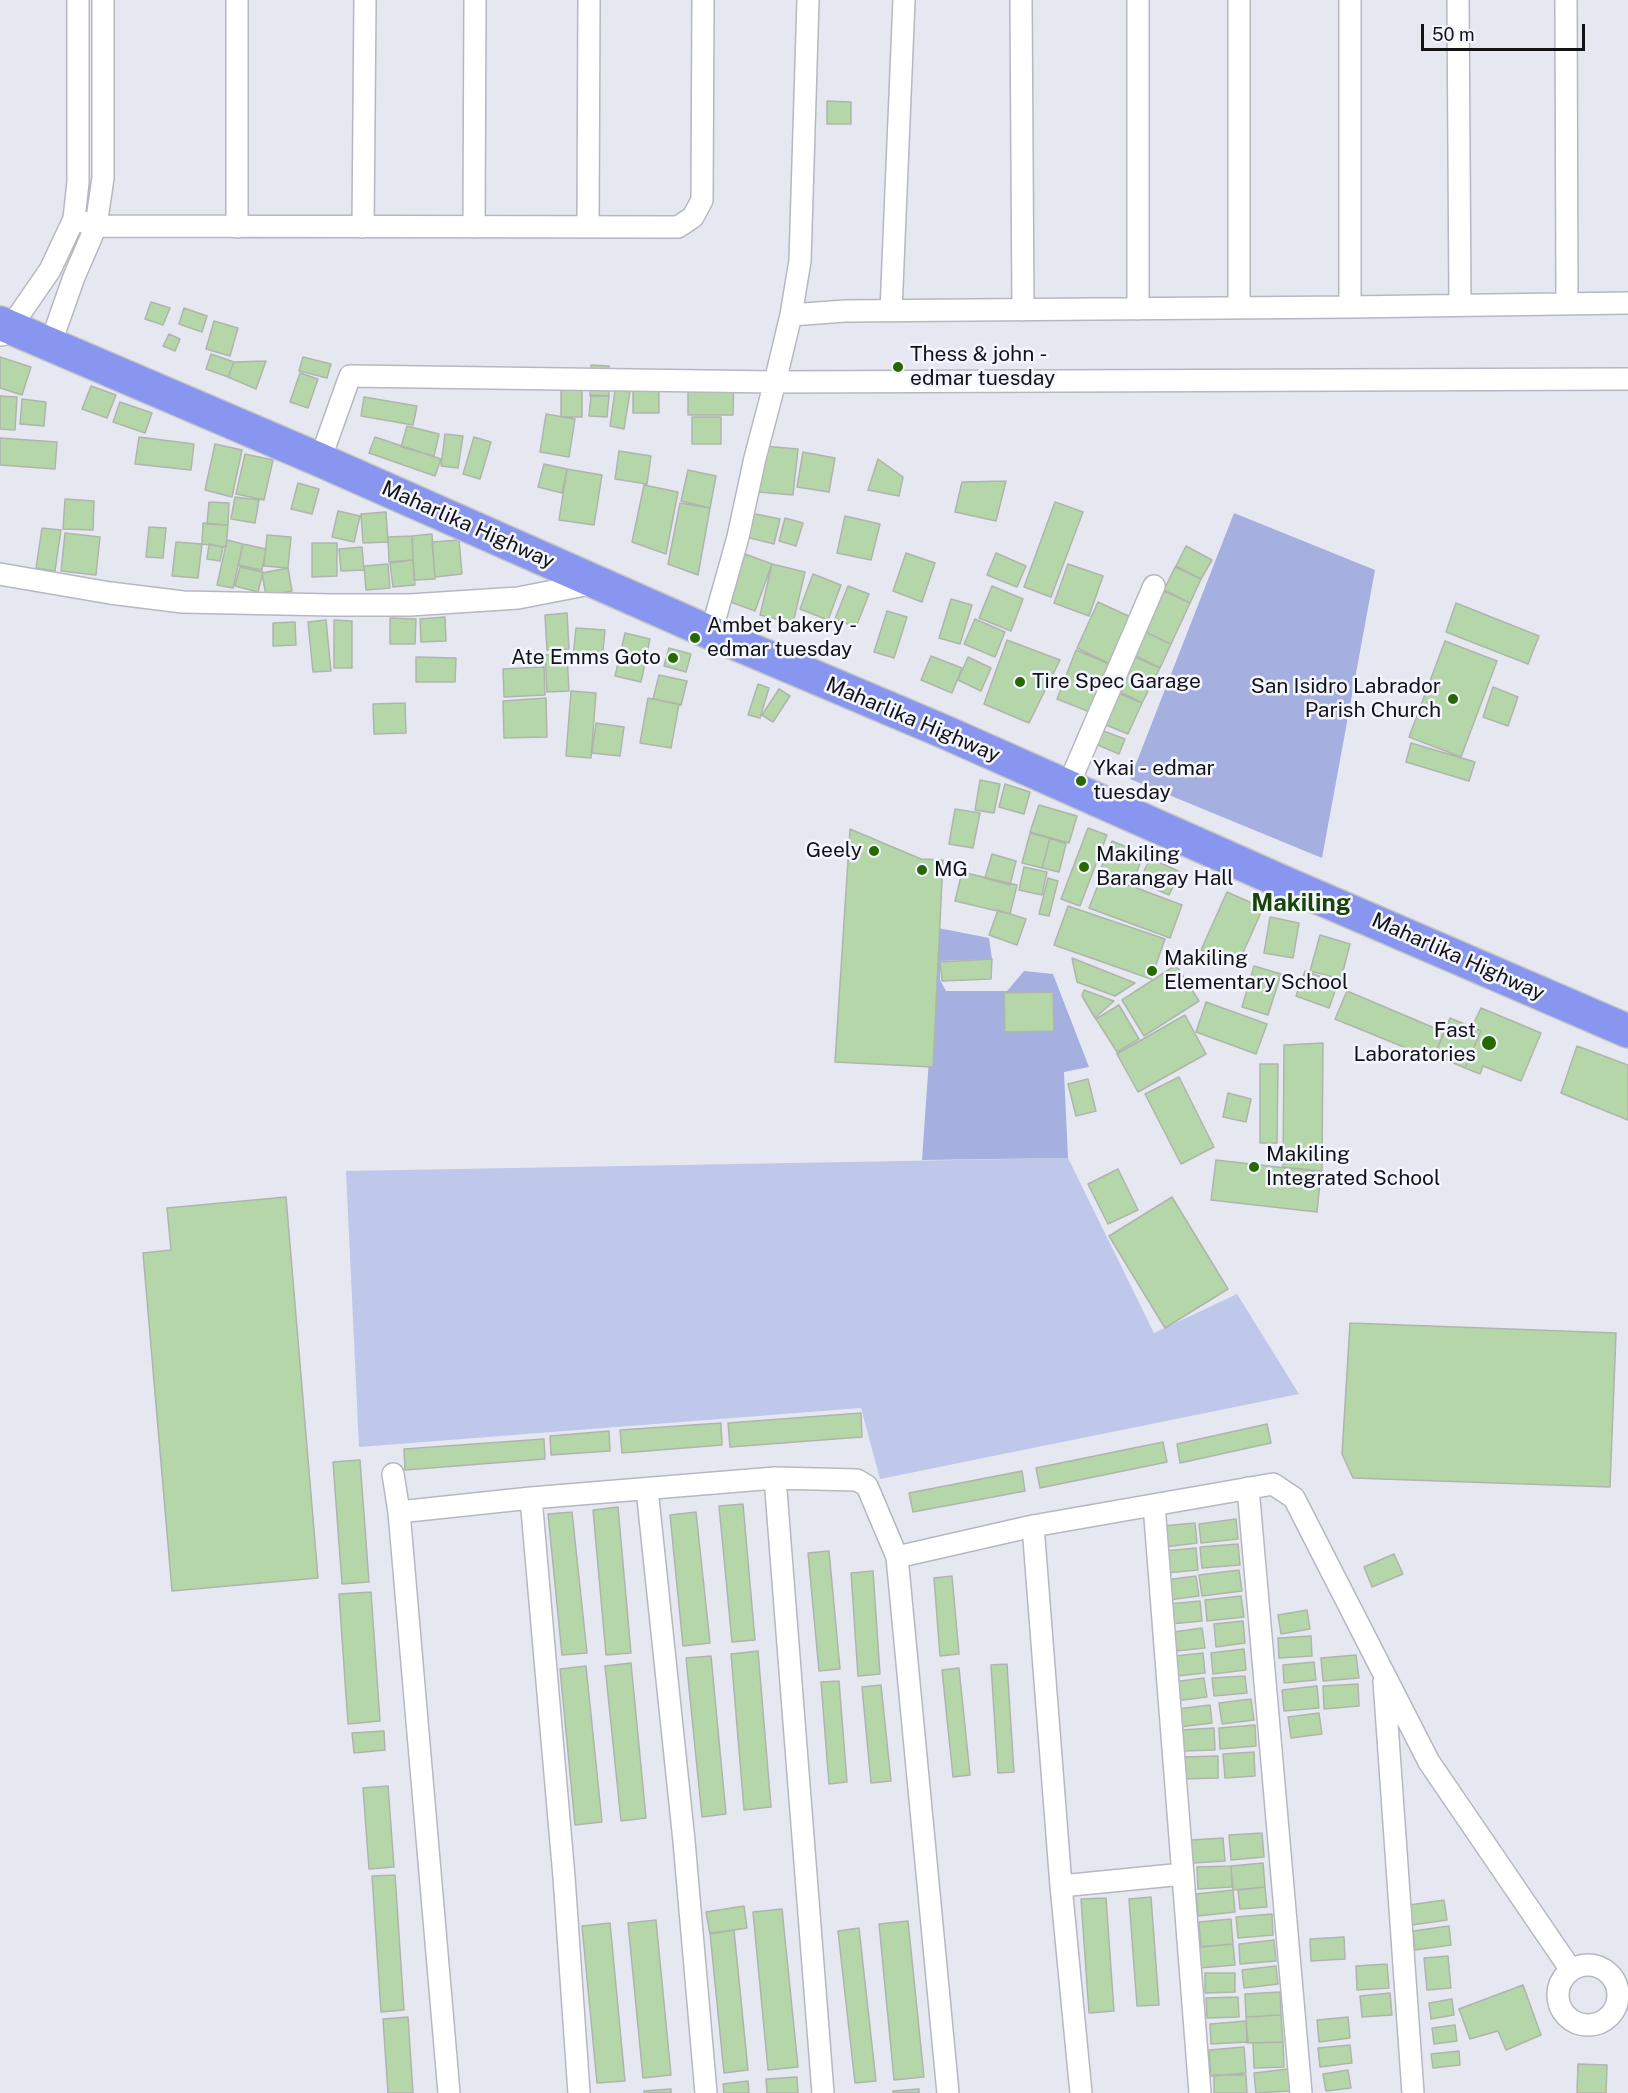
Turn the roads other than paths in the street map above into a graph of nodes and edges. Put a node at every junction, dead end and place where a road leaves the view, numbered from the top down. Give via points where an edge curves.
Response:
1 (78, 0) edge
2 (103, 0) edge
3 (237, 0) edge
4 (365, 0) edge
5 (475, 0) edge
6 (589, 0) edge
7 (703, 0) edge
8 (808, 0) edge
9 (904, 0) edge
10 (1021, 0) edge
11 (1137, 0) edge
12 (1239, 0) edge
13 (1350, 0) edge
14 (1458, 0) edge
15 (1566, 0) edge
16 (74, 219) junction
17 (96, 226) junction
18 (237, 227) junction
19 (363, 227) junction
20 (474, 227) junction
21 (588, 227) junction
22 (1628, 303) edge
23 (1567, 304) junction
24 (1460, 305) junction
25 (1350, 307) junction
26 (1239, 308) junction
27 (1138, 309) junction
28 (891, 310) junction
29 (1023, 310) junction
30 (791, 315) junction
31 (3, 329) edge
32 (50, 345) junction
33 (1628, 379) edge
34 (776, 382) junction
35 (320, 460) junction
36 (0, 574) edge
37 (598, 583) junction
38 (1154, 586) dead end
39 (711, 633) junction
40 (1068, 786) junction
41 (1628, 1031) edge
42 (393, 1474) dead end
43 (776, 1478) junction
44 (1248, 1488) junction
45 (647, 1489) junction
46 (531, 1498) junction
47 (1154, 1505) junction
48 (399, 1512) junction
49 (1033, 1526) junction
50 (897, 1557) junction
51 (1383, 1669) junction
52 (1183, 1874) junction
53 (1060, 1886) junction
54 (1571, 1970) junction
55 (1623, 1986) edge
56 (449, 2093) edge
57 (579, 2093) edge
58 (706, 2093) edge
59 (823, 2093) edge
60 (948, 2093) edge
61 (1081, 2093) edge
62 (1200, 2093) edge
63 (1301, 2093) edge
64 (1413, 2093) edge

1 - 16 street via 78,182
2 - 17 street via 103,178
3 - 18 street
4 - 19 street
5 - 20 street
6 - 21 street
7 - 21 street via 702,200 693,217 678,227
8 - 30 street via 800,261
9 - 28 street
10 - 29 street
11 - 27 street
12 - 26 street
13 - 25 street
14 - 24 street
15 - 23 street
16 - 17 street
16 - 31 street via 50,270
17 - 18 street
17 - 32 street
18 - 19 street
19 - 20 street
20 - 21 street
22 - 23 street
23 - 24 street
24 - 25 street
25 - 26 street
26 - 27 street
27 - 29 street
28 - 29 street
28 - 30 street
30 - 34 street
31 - 32 highway, Maharlika Highway
32 - 35 highway, Maharlika Highway
33 - 34 street
34 - 35 street via 350,376
34 - 39 street
35 - 37 highway, Maharlika Highway
36 - 37 street via 183,602 332,605 518,598
37 - 39 highway, Maharlika Highway
38 - 40 street
39 - 40 highway, Maharlika Highway
40 - 41 highway, Maharlika Highway
42 - 48 street
43 - 45 street
43 - 50 street via 857,1480 867,1486
43 - 59 street
44 - 47 street
44 - 51 street via 1272,1484 1294,1498
44 - 63 street
45 - 46 street
45 - 58 street
46 - 48 street
46 - 57 street
47 - 49 street
47 - 52 street
48 - 56 street
49 - 50 street
49 - 53 street
50 - 60 street
51 - 54 street via 1429,1762
51 - 64 street
52 - 53 street
52 - 62 street
53 - 61 street
54 - 55 street via 1599,1966
54 - 55 street via 1559,1987 1560,2007 1574,2022 1583,2025 1603,2022 1611,2016

